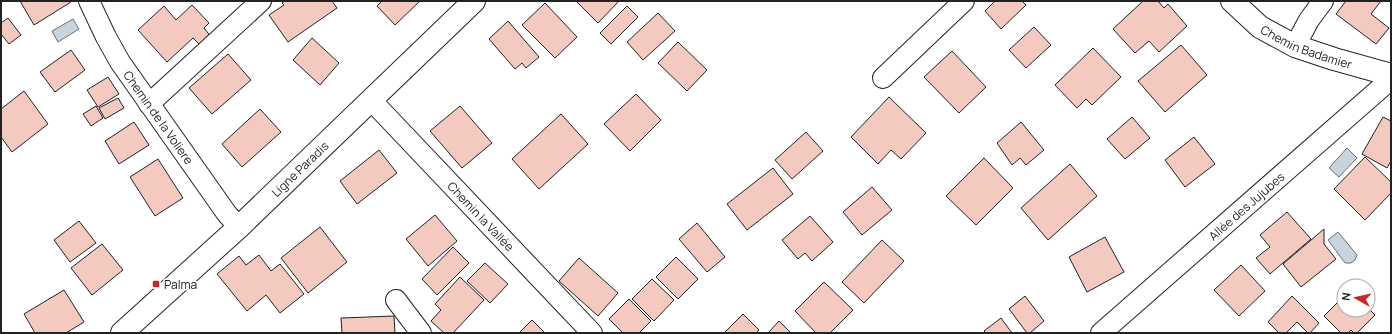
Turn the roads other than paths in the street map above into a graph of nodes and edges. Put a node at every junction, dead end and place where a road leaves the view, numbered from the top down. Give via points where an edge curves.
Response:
1 (89, 1) edge
2 (261, 1) edge
3 (474, 1) edge
4 (964, 1) edge
5 (1232, 1) edge
6 (1323, 1) edge
7 (1295, 46) junction
8 (1391, 75) edge
9 (883, 78) dead end
10 (1391, 79) edge
11 (371, 100) junction
12 (149, 104) junction
13 (239, 226) junction
14 (396, 300) dead end
15 (122, 333) edge
16 (421, 333) edge
17 (592, 333) edge
18 (1101, 333) edge

1 - 12 street, Chemin de la Voliere via 120,62
2 - 12 street
3 - 11 main road, Ligne Paradis
4 - 9 street
5 - 7 main road, Chemin Badamier via 1260,27
6 - 7 street via 1308,20
7 - 8 main road, Chemin Badamier
10 - 18 street, Allée des Jujubes
11 - 13 main road, Ligne Paradis
11 - 17 street, Chemin la Vallée
12 - 13 street, Chemin de la Voliere via 227,214
13 - 15 main road, Ligne Paradis
14 - 16 street

